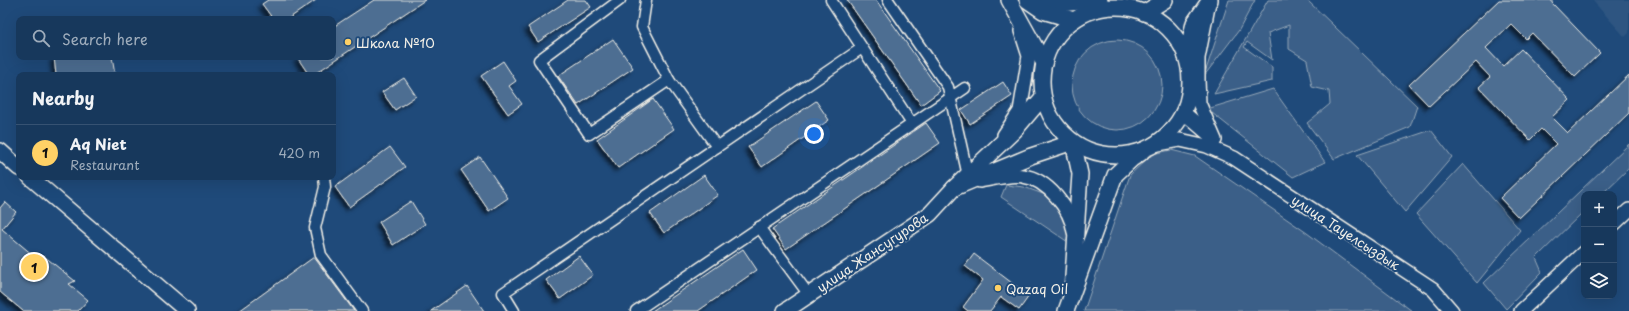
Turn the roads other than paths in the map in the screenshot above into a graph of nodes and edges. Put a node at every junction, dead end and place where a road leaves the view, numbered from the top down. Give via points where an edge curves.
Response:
1 (620, 0) edge
2 (646, 0) edge
3 (831, 0) edge
4 (888, 0) edge
5 (1101, 0) edge
6 (1165, 0) edge
7 (1210, 0) edge
8 (1028, 1) edge
9 (1011, 3) edge
10 (1144, 12) junction
11 (1074, 20) junction
12 (862, 48) junction
13 (1186, 57) junction
14 (1044, 63) junction
15 (669, 80) junction
16 (965, 88) dead end
17 (1043, 97) junction
18 (950, 98) junction
19 (1183, 112) junction
20 (912, 124) junction
21 (1073, 142) junction
22 (1211, 143) junction
23 (1154, 145) junction
24 (717, 147) junction
25 (994, 150) junction
26 (0, 151) edge
27 (16, 165) edge
28 (969, 179) junction
29 (34, 180) edge
30 (324, 180) edge
31 (1110, 188) junction
32 (1629, 210) edge
33 (1617, 221) edge
34 (759, 227) junction
35 (1075, 244) junction
36 (1581, 255) edge
37 (1072, 291) junction
38 (809, 295) junction
39 (187, 311) edge
40 (362, 311) edge
41 (514, 311) edge
42 (636, 311) edge
43 (785, 311) edge
44 (1066, 311) edge
45 (1452, 311) edge
46 (1521, 311) edge

1 - 15 street via 539,60 589,134
2 - 15 street via 642,27
3 - 12 street
4 - 18 street via 948,87
5 - 8 street via 1041,5
6 - 10 main road
7 - 13 main road via 1194,23
7 - 22 street via 1198,58 1198,80 1199,103
8 - 11 main road via 1043,11
9 - 14 main road
9 - 25 street via 1030,56 1020,110
10 - 11 main road via 1120,7 1096,10
10 - 13 main road via 1162,23 1176,38
11 - 14 main road via 1050,46
12 - 20 street
12 - 24 street
13 - 19 main road via 1190,75 1189,94
14 - 17 main road via 1041,80
15 - 24 street
16 - 18 street
17 - 21 main road via 1049,115 1059,130
17 - 25 main road, улица Жансугурова
18 - 20 street
18 - 28 street
19 - 22 street, улица Тауелсыздык
19 - 23 main road via 1171,131
20 - 34 street
21 - 23 main road via 1092,152 1113,156 1134,153
21 - 28 main road, улица Жансугурова
21 - 35 main road via 1080,174
22 - 23 street, улица Тауелсыздык via 1180,140
22 - 31 street via 1161,148 1136,159
22 - 45 street, улица Тауелсыздык via 1433,289
23 - 31 main road via 1132,159 1115,175
24 - 41 street via 503,293
25 - 28 main road, улица Жансугурова
26 - 27 main road
28 - 35 street via 1022,175 1038,181 1066,208 1073,222
28 - 38 main road, улица Жансугурова via 954,188 930,214
29 - 39 main road
30 - 40 street via 316,228 321,255
31 - 37 main road
32 - 33 street
34 - 38 street
34 - 42 street
35 - 37 main road
36 - 46 street
37 - 44 main road
38 - 43 main road, улица Жансугурова

